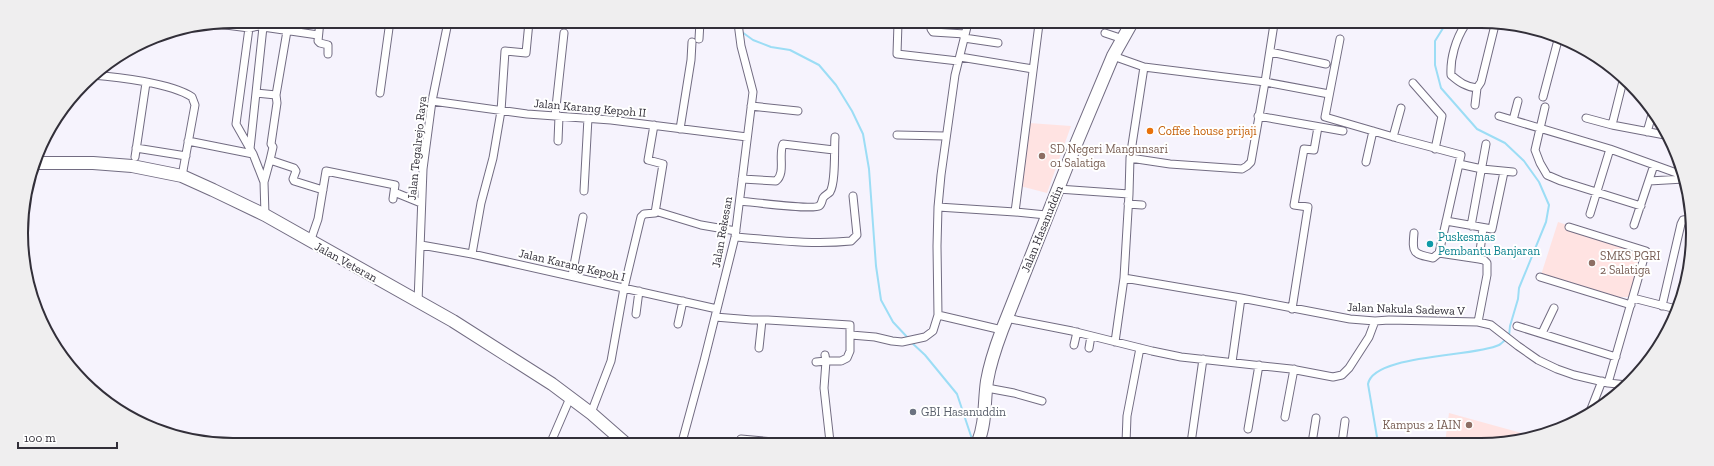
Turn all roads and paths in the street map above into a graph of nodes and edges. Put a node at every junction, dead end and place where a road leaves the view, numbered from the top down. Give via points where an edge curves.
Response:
1 (249, 28) edge
2 (261, 28) edge
3 (276, 28) edge
4 (319, 28) edge
5 (389, 28) edge
6 (447, 28) edge
7 (528, 28) edge
8 (698, 28) edge
9 (739, 28) edge
10 (898, 28) edge
11 (931, 28) edge
12 (967, 28) edge
13 (1038, 28) edge
14 (1129, 28) edge
15 (1273, 28) edge
16 (1464, 28) edge
17 (1494, 28) edge
18 (287, 31) junction
19 (564, 33) dead end
20 (1105, 33) dead end
21 (318, 35) junction
22 (965, 36) junction
23 (1123, 39) junction
24 (1340, 39) dead end
25 (998, 43) dead end
26 (1557, 43) edge
27 (1270, 52) junction
28 (328, 54) dead end
29 (1113, 56) junction
30 (959, 59) junction
31 (1326, 64) dead end
32 (1144, 67) junction
33 (1033, 70) junction
34 (102, 76) edge
35 (1265, 82) junction
36 (146, 83) junction
37 (1413, 83) dead end
38 (1622, 85) edge
39 (1477, 88) junction
40 (256, 93) junction
41 (380, 93) dead end
42 (1329, 94) junction
43 (276, 95) junction
44 (1543, 97) dead end
45 (432, 101) junction
46 (1518, 101) dead end
47 (1476, 105) dead end
48 (751, 106) junction
49 (1545, 107) dead end
50 (1401, 108) dead end
51 (501, 111) junction
52 (798, 112) dead end
53 (557, 116) junction
54 (1258, 116) junction
55 (1499, 116) dead end
56 (588, 118) junction
57 (1586, 118) dead end
58 (1651, 119) edge
59 (1513, 120) junction
60 (654, 125) junction
61 (1612, 125) junction
62 (1318, 127) junction
63 (1539, 128) junction
64 (680, 129) junction
65 (1343, 131) dead end
66 (1373, 131) junction
67 (1647, 132) junction
68 (1661, 134) edge
69 (896, 135) dead end
70 (945, 136) junction
71 (747, 137) junction
72 (835, 137) dead end
73 (1393, 137) junction
74 (188, 141) junction
75 (558, 141) dead end
76 (1486, 144) dead end
77 (136, 148) junction
78 (1435, 149) junction
79 (1610, 149) junction
80 (834, 150) junction
81 (252, 151) junction
82 (186, 156) junction
83 (134, 157) dead end
84 (1130, 158) junction
85 (270, 160) junction
86 (41, 162) edge
87 (1366, 162) dead end
88 (1459, 164) junction
89 (1654, 164) junction
90 (1482, 169) junction
91 (1504, 172) junction
92 (1513, 172) dead end
93 (1677, 173) edge
94 (182, 176) junction
95 (742, 179) junction
96 (1679, 179) edge
97 (1649, 181) junction
98 (264, 182) junction
99 (1058, 189) junction
100 (323, 190) junction
101 (584, 191) dead end
102 (1597, 192) junction
103 (1129, 194) junction
104 (853, 196) dead end
105 (740, 201) junction
106 (421, 203) junction
107 (1128, 204) junction
108 (1142, 205) dead end
109 (1641, 206) junction
110 (938, 207) junction
111 (655, 211) junction
112 (1015, 212) junction
113 (1590, 214) dead end
114 (265, 215) junction
115 (1046, 215) junction
116 (583, 218) dead end
117 (1686, 220) edge
118 (1446, 221) junction
119 (1634, 225) dead end
120 (1471, 226) junction
121 (1569, 227) dead end
122 (1483, 228) junction
123 (1414, 233) dead end
124 (736, 234) junction
125 (310, 242) junction
126 (421, 245) junction
127 (1439, 253) junction
128 (472, 254) junction
129 (1479, 259) junction
130 (572, 276) junction
131 (1540, 277) dead end
132 (1124, 278) junction
133 (624, 288) junction
134 (640, 291) junction
135 (1242, 298) junction
136 (683, 301) junction
137 (1632, 301) junction
138 (418, 302) junction
139 (1662, 306) junction
140 (1292, 308) junction
141 (1554, 308) dead end
142 (1671, 308) edge
143 (717, 309) junction
144 (636, 314) dead end
145 (938, 315) junction
146 (716, 317) junction
147 (1006, 318) junction
148 (762, 320) junction
149 (1375, 321) junction
150 (1478, 322) junction
151 (678, 324) dead end
152 (1517, 326) dead end
153 (1002, 330) junction
154 (1077, 332) junction
155 (1542, 333) junction
156 (851, 335) junction
157 (1091, 336) junction
158 (1115, 342) junction
159 (1074, 345) dead end
160 (759, 348) dead end
161 (1089, 348) dead end
162 (1140, 348) junction
163 (1616, 357) junction
164 (825, 358) junction
165 (1203, 359) junction
166 (816, 362) dead end
167 (1232, 362) junction
168 (1258, 365) junction
169 (1294, 369) junction
170 (1605, 382) junction
171 (1620, 383) edge
172 (987, 388) junction
173 (570, 398) junction
174 (1042, 401) dead end
175 (1594, 404) edge
176 (591, 413) junction
177 (1285, 417) dead end
178 (1316, 418) dead end
179 (1345, 421) dead end
180 (1248, 429) dead end
181 (612, 437) edge
182 (553, 438) edge
183 (683, 438) edge
184 (830, 438) edge
185 (980, 438) edge
186 (1126, 438) edge
187 (1192, 438) edge
188 (1313, 438) edge
189 (1343, 438) edge

1 - 81 street via 236,124
2 - 40 street
3 - 18 street
4 - 21 street
5 - 41 street
6 - 45 street, Jalan Tegalrejo Raya
7 - 51 street via 526,53 505,51
8 - 64 street
9 - 48 street, Jalan Rekesan via 740,46 753,92
10 - 30 street via 897,54
11 - 22 street via 933,32
12 - 22 street
13 - 33 street
14 - 23 main road, Jalan Hasanuddin
15 - 27 street
16 - 39 street via 1458,38 1450,67 1452,75 1460,82
17 - 39 street via 1481,82
18 - 21 street
18 - 43 street
19 - 53 street
20 - 23 street
21 - 28 street via 318,42 329,46
22 - 25 street
22 - 30 street
23 - 29 main road, Jalan Hasanuddin
24 - 42 street
26 - 44 street
27 - 31 street
27 - 35 street
29 - 32 street
29 - 99 main road, Jalan Hasanuddin
30 - 33 street
30 - 70 street
32 - 35 street
32 - 84 street
33 - 112 street
34 - 36 street
35 - 42 street
35 - 54 street
36 - 74 street via 170,88 192,97 195,105
36 - 77 street
37 - 78 street via 1442,116
38 - 61 street
39 - 47 street
40 - 43 street
40 - 81 street
42 - 66 street via 1325,117
43 - 85 street
45 - 51 street, Jalan Karang Kepoh II
45 - 106 street, Jalan Tegalrejo Raya
46 - 59 street
48 - 52 street
48 - 71 street, Jalan Rekesan
49 - 63 street
50 - 73 street
51 - 53 street, Jalan Karang Kepoh II
51 - 128 street
53 - 56 street, Jalan Karang Kepoh II
53 - 75 street
54 - 62 street
54 - 84 street via 1250,162 1242,169
55 - 59 street
56 - 60 street, Jalan Karang Kepoh II
56 - 101 street
57 - 61 street
58 - 67 street
59 - 63 street
60 - 64 street, Jalan Karang Kepoh II
60 - 111 street via 648,160 663,164
61 - 67 street
62 - 65 street
62 - 140 street via 1314,150 1304,148 1294,205 1308,207
63 - 79 street
63 - 102 street via 1535,150 1547,175
64 - 71 street, Jalan Karang Kepoh II
66 - 73 street
66 - 87 street
67 - 68 street
69 - 70 street
70 - 110 street
71 - 95 street, Jalan Rekesan
72 - 80 street
73 - 78 street
74 - 81 street
74 - 82 street
76 - 90 street
77 - 82 street
77 - 83 street
78 - 88 street via 1461,155
79 - 89 street
79 - 102 street
80 - 95 street via 782,144 778,180
80 - 105 street via 831,187 818,206 802,207
81 - 98 street
82 - 94 street
84 - 103 street
85 - 98 street
85 - 100 street via 294,168 294,181
86 - 94 main road, Jalan Veteran via 122,165
88 - 90 street
88 - 118 street
89 - 93 street
89 - 97 street
90 - 91 street
90 - 120 street
91 - 92 street
91 - 122 street via 1493,227
94 - 114 main road, Jalan Veteran
95 - 105 street, Jalan Rekesan
96 - 97 street
97 - 109 street
98 - 114 street
99 - 103 street
99 - 115 main road, Jalan Hasanuddin
100 - 106 street via 328,170 395,185 394,196
100 - 125 street via 318,219
102 - 109 street
102 - 113 street
103 - 107 street
104 - 124 street via 857,234 851,241 798,243
105 - 124 street, Jalan Rekesan
106 - 126 street, Jalan Tegalrejo Raya
107 - 108 street
107 - 132 street
109 - 119 street
110 - 112 street
110 - 145 street
111 - 124 street
111 - 133 street via 654,214 644,214 641,217
112 - 115 street
114 - 125 main road, Jalan Veteran
115 - 147 main road, Jalan Hasanuddin
116 - 130 street
117 - 139 street via 1680,224
118 - 120 street
118 - 127 street
120 - 122 street
121 - 137 street via 1646,250
122 - 129 street
123 - 127 street via 1413,246 1416,254 1433,258
124 - 143 street, Jalan Rekesan
125 - 138 main road, Jalan Veteran
126 - 128 street, Jalan Karang Kepoh I
126 - 138 street, Jalan Tegalrejo Raya
127 - 129 street
128 - 130 street, Jalan Karang Kepoh I
129 - 150 street via 1487,263 1487,275
130 - 133 street, Jalan Karang Kepoh I
131 - 137 street
132 - 135 street, Jalan Nakula Sadewa V
132 - 158 street
133 - 134 street, Jalan Karang Kepoh I
133 - 176 street via 611,361
134 - 136 street, Jalan Karang Kepoh I
134 - 144 street
135 - 140 street, Jalan Nakula Sadewa V
135 - 167 street
136 - 143 street, Jalan Karang Kepoh I
136 - 151 street
137 - 139 street
137 - 163 street
138 - 173 main road, Jalan Veteran via 524,365
139 - 142 street
140 - 149 street, Jalan Nakula Sadewa V
141 - 155 street
143 - 146 street, Jalan Rekesan
145 - 153 street
145 - 156 street via 933,331 925,337 902,342
146 - 148 street
146 - 183 street, Jalan Rekesan
147 - 153 main road, Jalan Hasanuddin
147 - 154 street
148 - 156 street via 850,325
148 - 160 street
149 - 150 street, Jalan Nakula Sadewa V
149 - 169 street via 1369,337 1342,375 1333,377
150 - 170 street, Jalan Nakula Sadewa V via 1491,325 1538,360 1574,375
152 - 155 street
153 - 172 main road, Jalan Hasanuddin via 992,358
154 - 157 street
154 - 159 street
155 - 163 street
156 - 164 street via 847,358 842,361
157 - 158 street
157 - 161 street
158 - 162 street
162 - 165 street
162 - 186 street via 1126,416
163 - 170 street
164 - 166 street
164 - 184 street via 824,388
165 - 167 street
165 - 187 street
167 - 168 street
168 - 169 street
168 - 180 street
169 - 177 street
170 - 171 street, Jalan Nakula Sadewa V
170 - 175 street
172 - 174 street
172 - 185 main road, Jalan Hasanuddin
173 - 176 main road, Jalan Veteran
173 - 182 street
176 - 181 main road, Jalan Veteran
178 - 188 street
179 - 189 street

